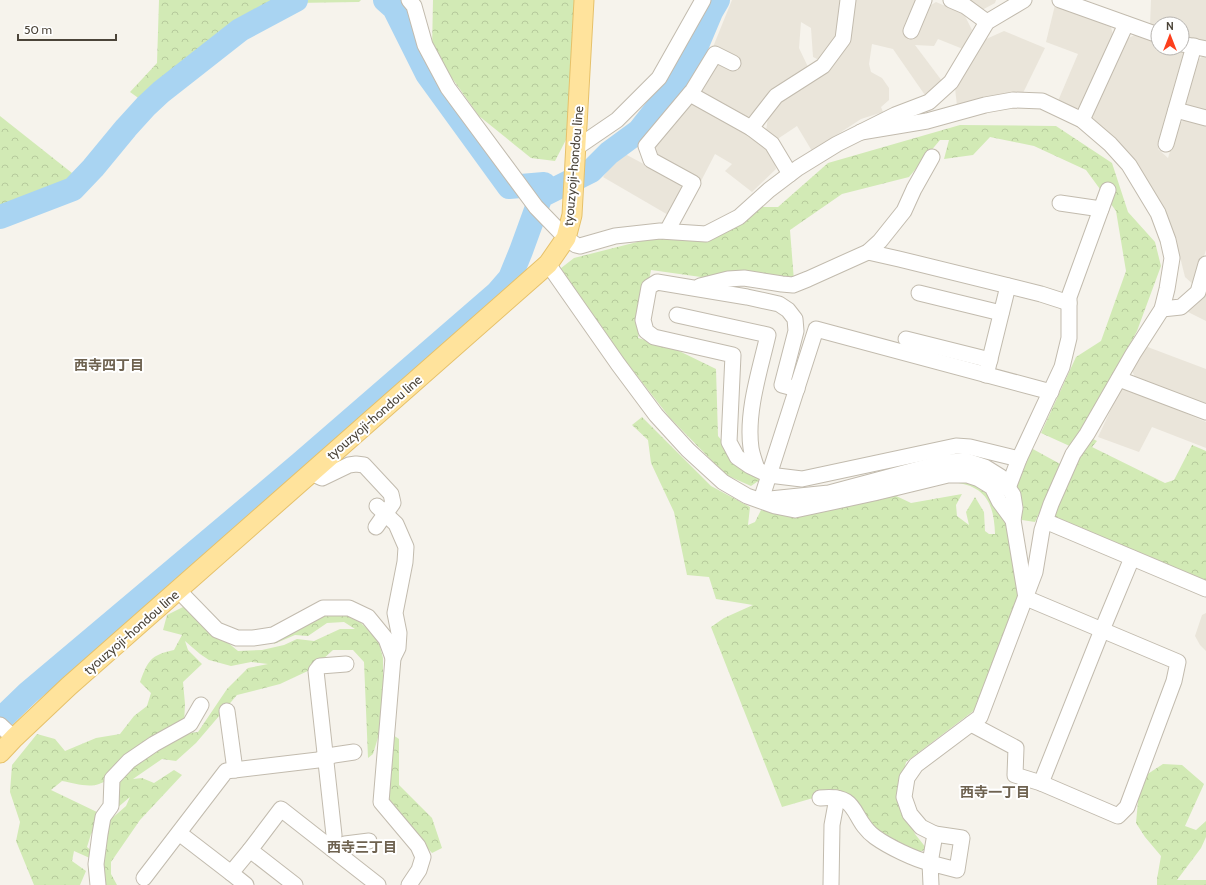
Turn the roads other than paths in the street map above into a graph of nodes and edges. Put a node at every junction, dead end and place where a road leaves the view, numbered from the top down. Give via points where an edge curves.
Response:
1 (409, 0) edge
2 (584, 0) edge
3 (703, 0) edge
4 (848, 0) edge
5 (924, 0) edge
6 (951, 0) edge
7 (1004, 0) edge
8 (1024, 0) edge
9 (1060, 0) edge
10 (993, 18) junction
11 (1126, 24) junction
12 (911, 31) dead end
13 (1150, 32) edge
14 (1194, 46) edge
15 (734, 63) dead end
16 (690, 94) junction
17 (1176, 110) junction
18 (1206, 118) edge
19 (1082, 120) junction
20 (751, 128) junction
21 (861, 132) junction
22 (1166, 144) dead end
23 (576, 148) junction
24 (932, 158) dead end
25 (790, 174) junction
26 (1108, 190) dead end
27 (1060, 203) dead end
28 (1101, 209) junction
29 (667, 231) junction
30 (566, 238) junction
31 (868, 252) junction
32 (548, 264) junction
33 (1206, 264) edge
34 (1008, 286) junction
35 (695, 287) junction
36 (919, 294) dead end
37 (1069, 303) junction
38 (1162, 309) junction
39 (1001, 313) junction
40 (677, 315) dead end
41 (906, 339) dead end
42 (990, 360) junction
43 (986, 375) junction
44 (1119, 379) junction
45 (797, 389) junction
46 (1051, 392) junction
47 (1206, 412) edge
48 (1019, 459) junction
49 (763, 472) junction
50 (311, 473) junction
51 (1008, 488) junction
52 (761, 500) junction
53 (382, 510) junction
54 (1013, 520) junction
55 (1045, 521) junction
56 (376, 528) dead end
57 (1132, 558) junction
58 (1206, 588) edge
59 (178, 590) junction
60 (1026, 598) junction
61 (1102, 630) junction
62 (393, 658) junction
63 (346, 664) dead end
64 (201, 705) dead end
65 (227, 710) dead end
66 (971, 724) junction
67 (5, 729) edge
68 (354, 752) dead end
69 (0, 753) edge
70 (326, 757) junction
71 (235, 770) junction
72 (1041, 783) junction
73 (820, 798) dead end
74 (837, 798) junction
75 (179, 833) junction
76 (935, 834) junction
77 (369, 841) dead end
78 (332, 848) junction
79 (250, 850) junction
80 (930, 863) junction
81 (231, 873) junction
82 (144, 878) dead end
83 (98, 885) edge
84 (246, 885) edge
85 (295, 885) edge
86 (378, 885) edge
87 (409, 885) edge
88 (830, 885) edge
89 (931, 885) edge

1 - 30 street via 414,6 425,45 444,81 524,191
2 - 23 main road, tyouzyoji-hondou line
3 - 23 street via 659,78 617,120
4 - 20 street via 844,40 823,66 776,96
5 - 12 street
6 - 10 street
7 - 10 street
8 - 10 street
9 - 11 street
10 - 21 street via 951,82 929,102
11 - 13 street
11 - 19 street
14 - 17 street
15 - 16 street via 715,54
16 - 20 street
16 - 29 street via 646,146 651,160 693,183
17 - 18 street
17 - 22 street
19 - 21 street via 1042,101 1014,100 927,121
19 - 38 street via 1110,144 1129,165 1158,213 1172,258
20 - 25 street via 772,144
21 - 25 street
23 - 30 main road, tyouzyoji-hondou line via 572,215
24 - 31 street via 904,211 880,242
25 - 29 street via 739,217 706,234
26 - 28 street
27 - 28 street
28 - 37 street
29 - 30 street via 616,236 584,246 576,245
30 - 32 main road, tyouzyoji-hondou line
31 - 34 street
31 - 35 street via 793,285 744,278
32 - 50 main road, tyouzyoji-hondou line
32 - 52 street via 656,415 688,450 723,482 747,496
33 - 38 street via 1198,292 1181,307
34 - 37 street
34 - 39 street
35 - 45 street via 779,304 788,310 796,319 796,331 782,385
35 - 49 street via 657,282 649,287 643,320 646,331 654,338 733,355 729,442 737,457
36 - 39 street
37 - 46 street via 1069,338 1062,367
38 - 44 street
39 - 42 street
40 - 49 street via 768,335 752,405 750,428 751,449
41 - 42 street
42 - 43 street
43 - 45 street via 816,329
43 - 46 street
44 - 47 street
44 - 55 street via 1073,454
45 - 49 street
46 - 48 street
48 - 49 street via 956,446 802,479
48 - 51 street
49 - 52 street
50 - 53 street via 322,478 349,466 364,465 391,494 393,503
50 - 59 main road, tyouzyoji-hondou line
51 - 52 street via 1001,477 985,466 967,461 945,462 829,493
51 - 54 street via 1013,495
52 - 54 street via 796,510 948,475 967,475 979,478 992,487
53 - 56 street
53 - 62 street via 396,524 406,547 395,614 399,634 398,648
54 - 60 street
55 - 57 street
55 - 60 street via 1035,572
57 - 58 street
57 - 61 street
59 - 62 street via 217,630 237,638 273,635 323,608 349,608 368,617 386,639
59 - 67 main road, tyouzyoji-hondou line via 69,686
60 - 61 street
60 - 66 street via 980,717
61 - 72 street
61 - 72 street via 1178,662 1174,681 1127,806 1118,816
62 - 87 street via 381,802 418,846 423,857 419,870
63 - 70 street via 320,666 316,671
64 - 83 street via 190,724 154,744 129,762 112,779 111,806 103,816 96,864
65 - 71 street
66 - 72 street via 1016,748 1015,774
66 - 76 street via 916,765 906,778 904,797 910,814 921,827
67 - 69 main road, tyouzyoji-hondou line
68 - 70 street
70 - 71 street
70 - 78 street via 334,835
71 - 75 street via 226,772
73 - 74 street
74 - 80 street via 844,799 852,807 864,826 875,837 904,853
74 - 88 street via 832,825
75 - 81 street
75 - 82 street
76 - 80 street
76 - 80 street via 962,838 957,870
77 - 78 street
78 - 79 street via 281,809
78 - 86 street
79 - 81 street
79 - 85 street
80 - 89 street
81 - 84 street

